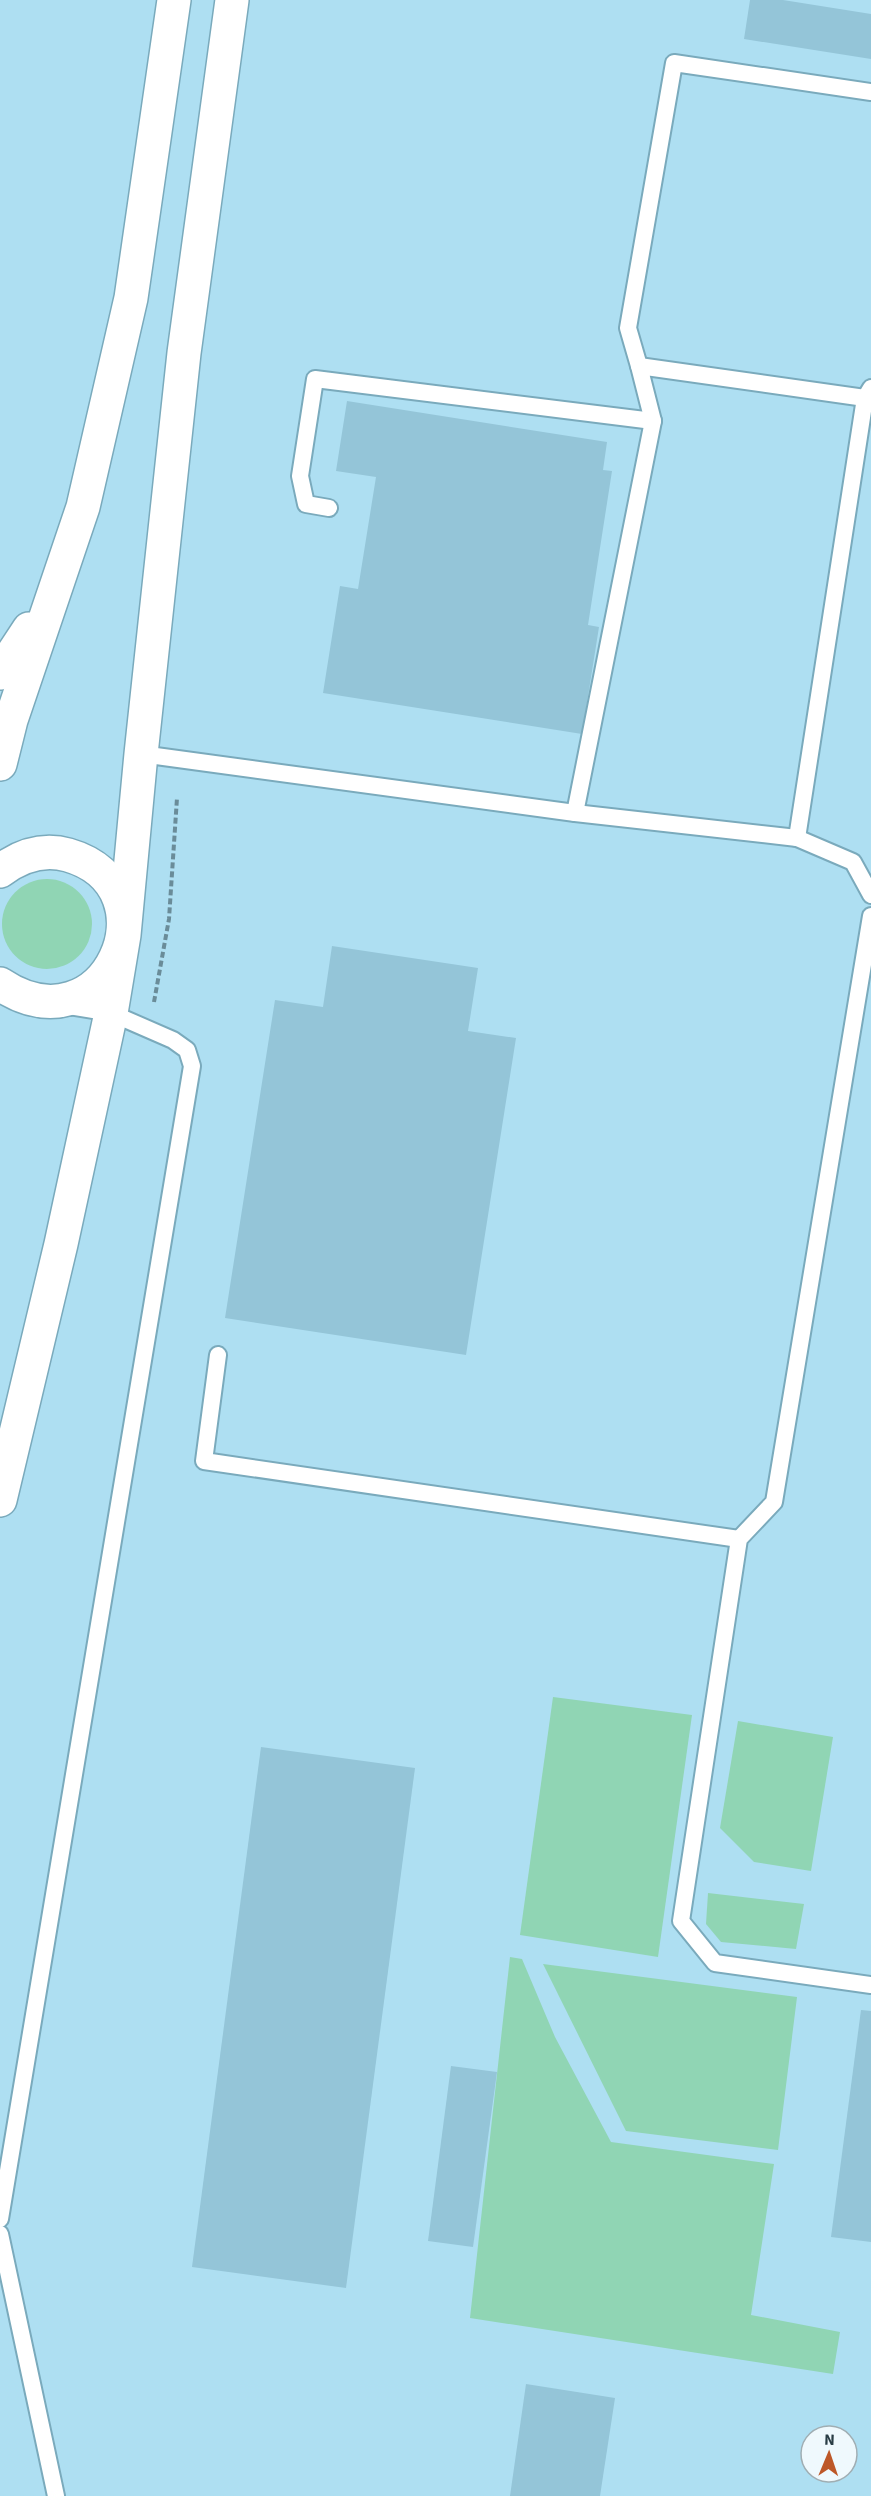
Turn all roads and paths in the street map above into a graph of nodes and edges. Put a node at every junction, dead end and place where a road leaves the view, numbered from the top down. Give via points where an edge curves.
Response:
1 (174, 0) edge
2 (232, 0) edge
3 (871, 92) edge
4 (639, 366) junction
5 (868, 393) edge
6 (653, 422) junction
7 (329, 508) dead end
8 (55, 590) junction
9 (0, 673) edge
10 (141, 754) junction
11 (0, 764) edge
12 (575, 813) junction
13 (797, 838) junction
14 (0, 871) edge
15 (871, 895) edge
16 (871, 916) edge
17 (124, 935) junction
18 (0, 984) edge
19 (40, 1002) junction
20 (111, 1013) junction
21 (218, 1355) dead end
22 (0, 1500) edge
23 (739, 1539) junction
24 (871, 1985) edge
25 (0, 2219) edge
26 (0, 2234) edge
27 (56, 2496) edge

1 - 8 main road via 131,298 83,507
2 - 10 main road via 184,353
3 - 4 lane via 674,63 628,328
4 - 5 lane
4 - 6 lane
5 - 13 lane
6 - 7 lane via 315,379 300,476 306,504
6 - 12 lane
8 - 9 main road
8 - 11 main road
10 - 12 lane
10 - 17 main road
12 - 13 lane
13 - 15 lane via 853,862
14 - 17 main road via 12,861 34,853 58,852 80,858 100,871 114,890 123,912
16 - 23 lane via 774,1502
17 - 19 main road via 117,958 104,978 86,993 63,1001
17 - 20 main road
18 - 19 main road via 17,995
19 - 20 lane
20 - 22 main road
20 - 25 lane via 180,1044 191,1057 192,1066
21 - 23 lane via 204,1461
23 - 24 lane via 681,1921 715,1963
26 - 27 lane

